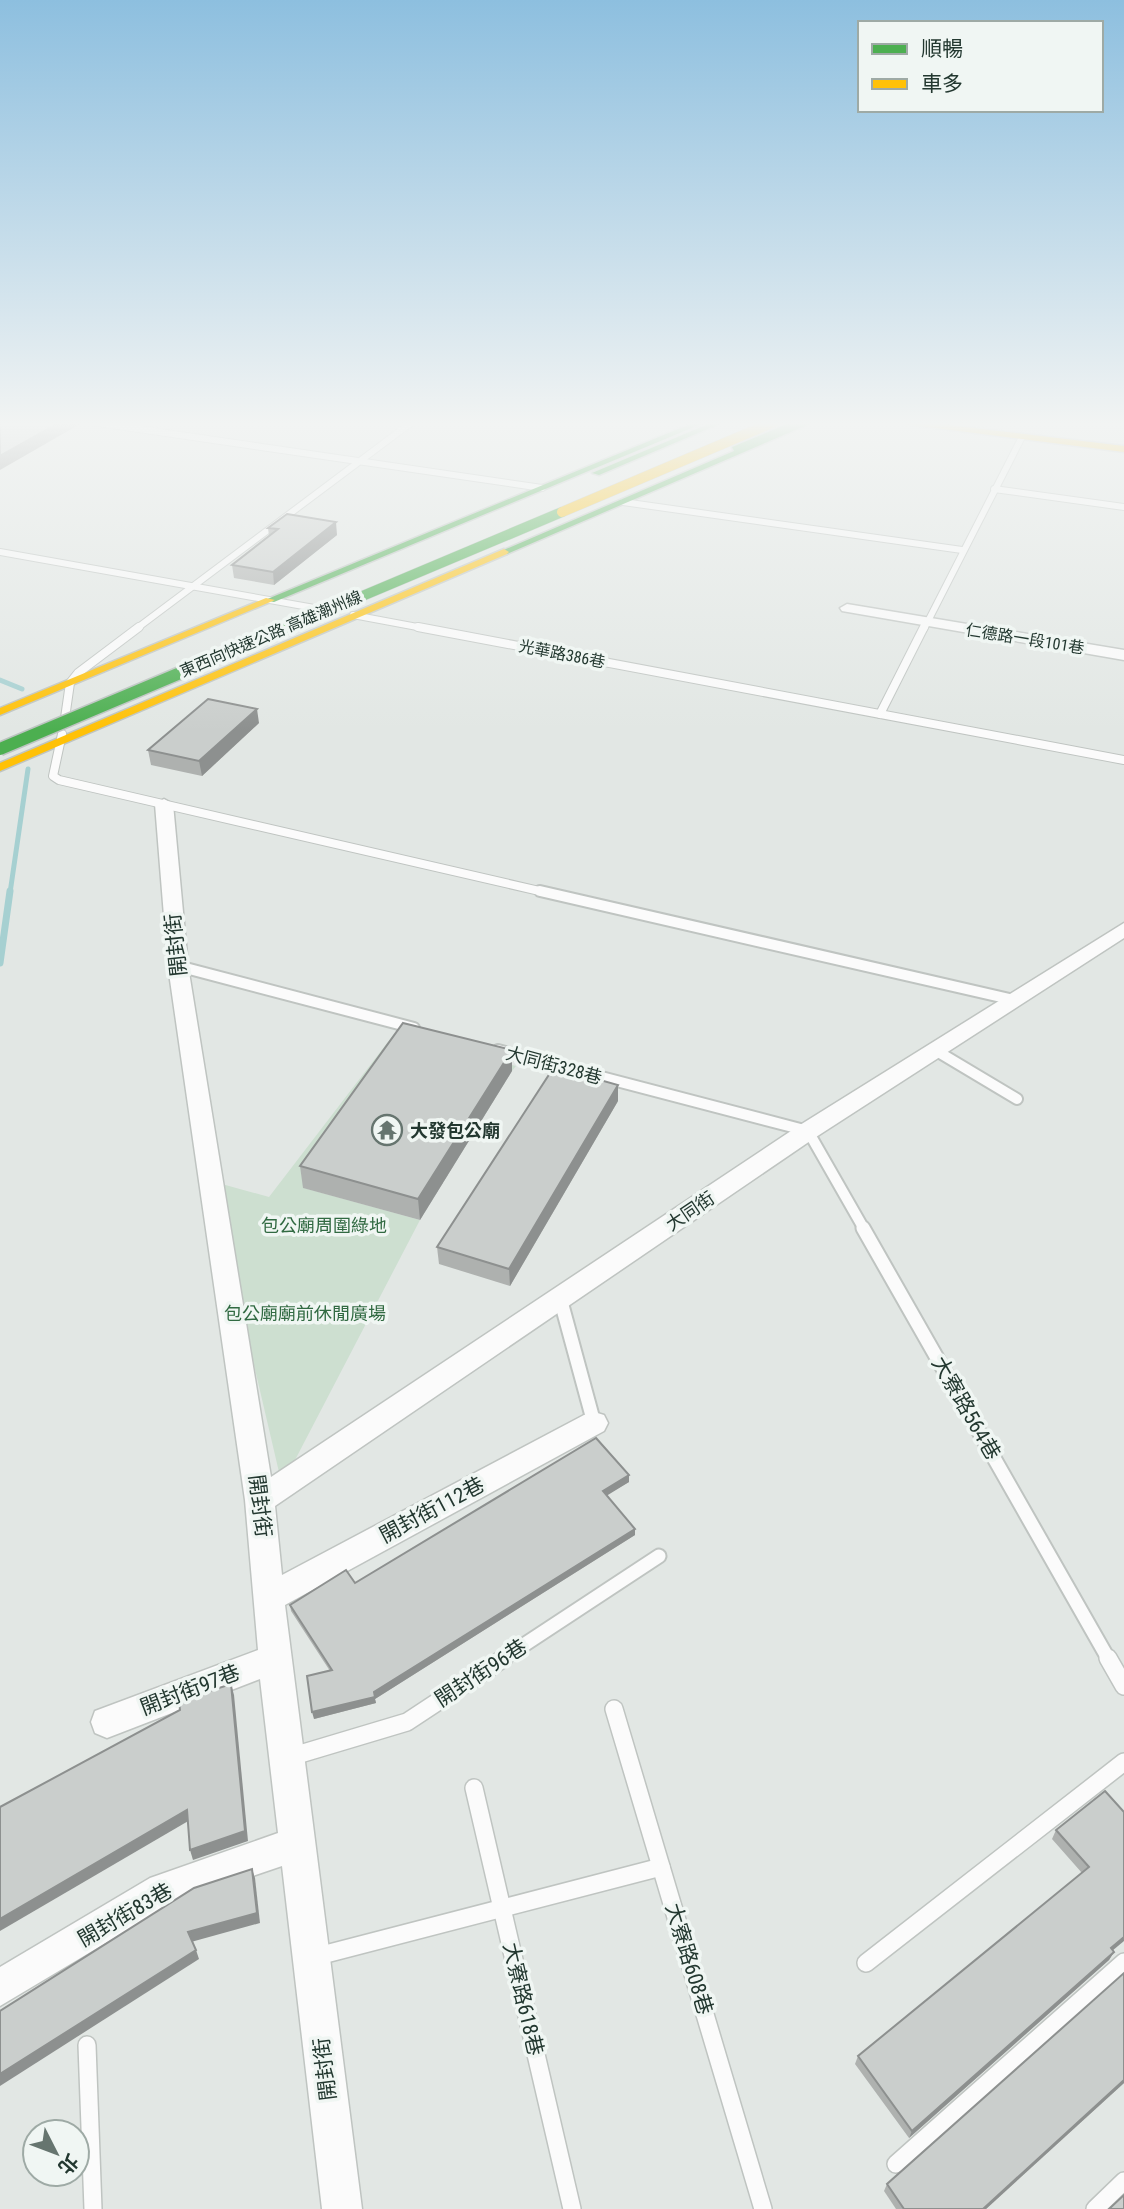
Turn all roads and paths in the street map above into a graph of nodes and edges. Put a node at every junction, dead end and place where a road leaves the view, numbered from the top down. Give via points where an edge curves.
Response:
1 (275, 525) edge
2 (453, 525) edge
3 (472, 525) edge
4 (501, 525) edge
5 (529, 525) edge
6 (556, 525) edge
7 (569, 525) edge
8 (786, 525) edge
9 (975, 525) edge
10 (962, 550) junction
11 (0, 552) edge
12 (193, 587) junction
13 (272, 600) junction
14 (847, 608) dead end
15 (358, 616) junction
16 (926, 623) junction
17 (1124, 655) edge
18 (70, 683) junction
19 (0, 712) edge
20 (880, 714) junction
21 (0, 723) edge
22 (0, 733) edge
23 (61, 743) junction
24 (0, 748) edge
25 (0, 757) edge
26 (1124, 760) edge
27 (0, 767) edge
28 (164, 804) junction
29 (1124, 929) edge
30 (178, 966) junction
31 (1014, 1000) junction
32 (419, 1029) edge
33 (486, 1047) edge
34 (935, 1050) junction
35 (1017, 1099) dead end
36 (808, 1131) junction
37 (560, 1298) junction
38 (594, 1423) joint
39 (260, 1500) junction
40 (659, 1556) dead end
41 (270, 1597) junction
42 (274, 1659) junction
43 (1124, 1686) edge
44 (614, 1709) dead end
45 (107, 1722) dead end
46 (287, 1758) junction
47 (1124, 1762) edge
48 (474, 1788) dead end
49 (297, 1844) junction
50 (661, 1867) junction
51 (503, 1909) junction
52 (312, 1958) junction
53 (1124, 1962) edge
54 (866, 1963) dead end
55 (0, 1988) edge
56 (87, 2045) dead end
57 (896, 2164) dead end
58 (1124, 2182) edge
59 (93, 2209) edge
60 (342, 2209) edge
61 (572, 2209) edge
62 (763, 2209) edge
63 (1095, 2209) edge

1 - 12 lane
2 - 13 main road
3 - 21 main road
4 - 22 main road, 東西向快速公路 高雄潮州線
5 - 24 main road, 東西向快速公路 高雄潮州線, bridge
6 - 25 main road
7 - 15 main road
8 - 10 lane
9 - 10 lane
10 - 16 lane
11 - 12 lane, 光華路386巷
12 - 13 lane, 光華路386巷
12 - 18 lane
13 - 15 lane, 光華路386巷
13 - 18 main road
14 - 16 street, 仁德路一段101巷
15 - 20 lane, 光華路386巷
15 - 23 main road
16 - 17 street, 仁德路一段101巷
16 - 20 lane
18 - 19 main road
18 - 23 lane
20 - 26 lane, 光華路386巷
23 - 27 main road
23 - 28 lane via 53,776 59,780
28 - 30 street, 開封街
28 - 31 lane
29 - 31 street, 大同街
30 - 32 lane
30 - 39 street, 開封街
31 - 34 street, 大同街
33 - 36 lane, 大同街328巷
34 - 35 lane
34 - 36 street, 大同街
36 - 37 street, 大同街
36 - 43 lane, 大寮路564巷
37 - 38 lane
37 - 39 street, 大同街
38 - 41 street, 開封街112巷
39 - 41 street, 開封街
40 - 46 lane, 開封街96巷 via 407,1722
41 - 42 street, 開封街
42 - 45 street, 開封街97巷
42 - 46 street, 開封街
44 - 50 lane, 大寮路608巷
46 - 49 street, 開封街
47 - 54 lane
48 - 51 lane, 大寮路618巷
49 - 52 street, 開封街
49 - 55 street, 開封街83巷 via 162,1890
50 - 51 lane
50 - 62 lane, 大寮路608巷
51 - 52 lane
51 - 61 lane, 大寮路618巷
52 - 60 street, 開封街
53 - 57 lane
56 - 59 lane
58 - 63 lane

